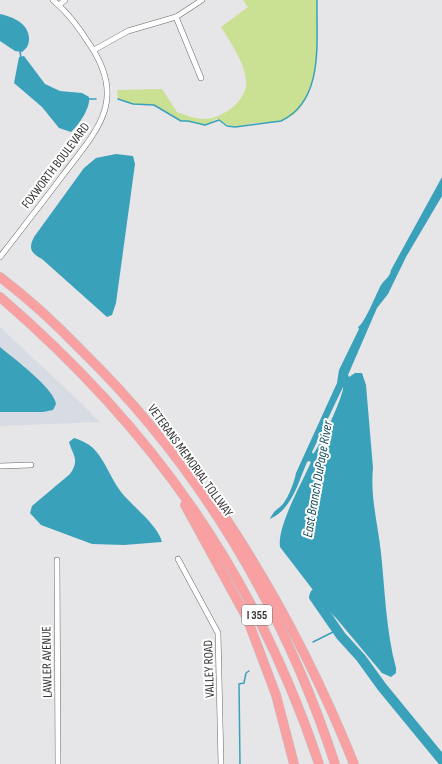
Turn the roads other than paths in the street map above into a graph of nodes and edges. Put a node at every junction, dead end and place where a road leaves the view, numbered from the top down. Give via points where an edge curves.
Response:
1 (53, 0) edge
2 (65, 0) edge
3 (202, 0) edge
4 (60, 5) junction
5 (176, 17) junction
6 (94, 50) junction
7 (201, 78) dead end
8 (0, 257) edge
9 (4, 280) edge
10 (0, 297) edge
11 (31, 465) dead end
12 (0, 466) edge
13 (172, 479) junction
14 (210, 503) junction
15 (178, 559) dead end
16 (57, 560) dead end
17 (58, 764) edge
18 (221, 764) edge
19 (294, 764) edge
20 (318, 764) edge
21 (335, 764) edge
22 (354, 764) edge

1 - 4 street, FOXWORTH BOULEVARD
2 - 4 street
3 - 5 street
4 - 6 street, FOXWORTH BOULEVARD
5 - 6 street via 128,31
5 - 7 street
6 - 8 street, FOXWORTH BOULEVARD via 106,79 106,104 100,124
9 - 14 highway, VETERANS MEMORIAL TOLLWAY / I 355 via 59,328 121,390 159,435
10 - 13 highway, VETERANS MEMORIAL TOLLWAY / I 355 via 49,340 106,398
11 - 12 street
13 - 19 highway via 247,618 276,695
13 - 20 highway, VETERANS MEMORIAL TOLLWAY / I 355 via 212,536 263,627 301,713
14 - 21 highway, VETERANS MEMORIAL TOLLWAY / I 355 via 252,572 278,622 306,682
14 - 22 highway via 223,513 274,597
15 - 18 street, VALLEY ROAD via 218,634
16 - 17 street, LAWLER AVENUE

